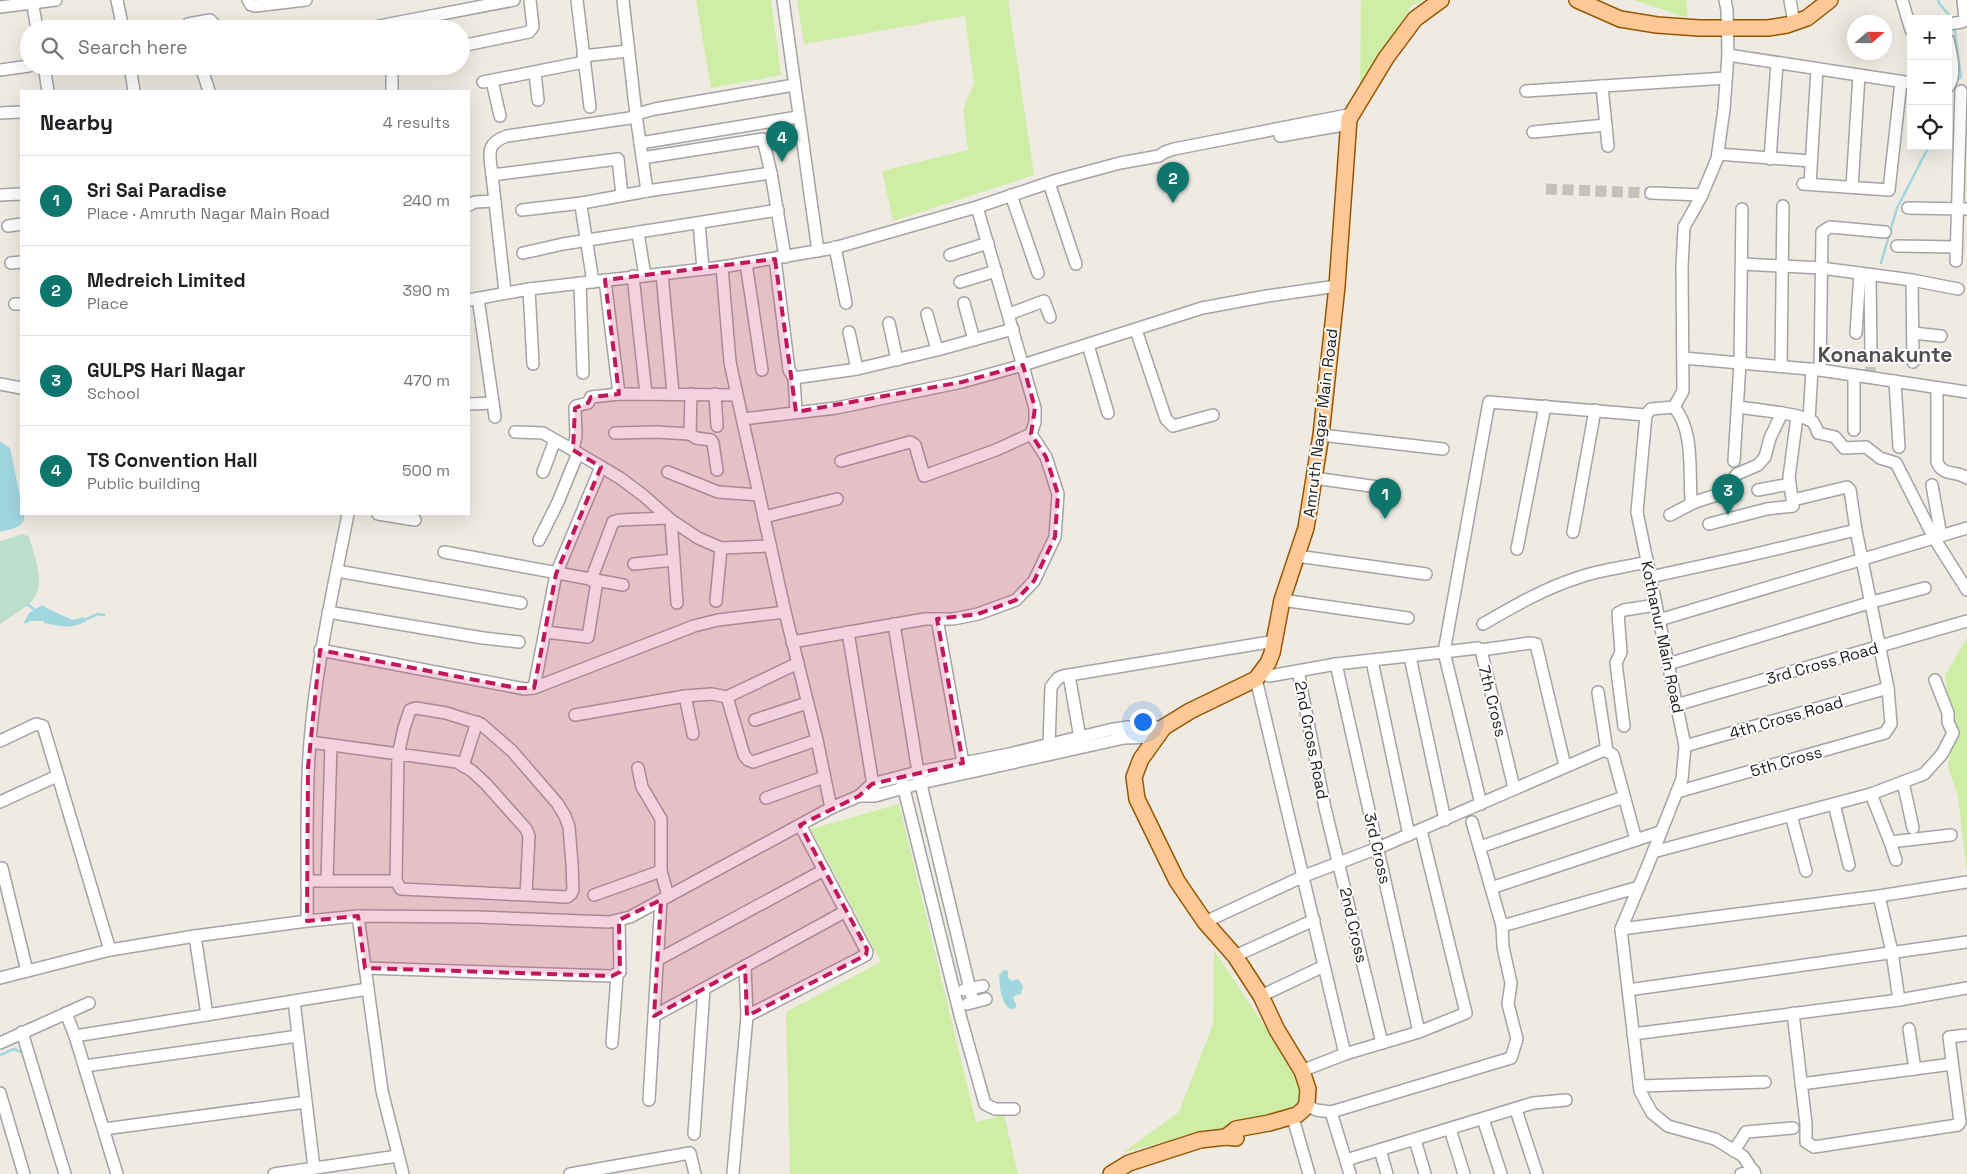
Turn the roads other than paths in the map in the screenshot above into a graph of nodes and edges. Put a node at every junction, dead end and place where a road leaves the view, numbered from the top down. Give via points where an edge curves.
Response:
1 (56, 0) edge
2 (117, 0) edge
3 (248, 0) edge
4 (298, 0) edge
5 (514, 0) edge
6 (530, 0) edge
7 (577, 0) edge
8 (623, 0) edge
9 (783, 0) edge
10 (1441, 0) edge
11 (1577, 0) edge
12 (1725, 0) edge
13 (1790, 0) edge
14 (1830, 0) edge
15 (1902, 0) edge
16 (1963, 0) edge
17 (32, 1) edge
18 (0, 7) edge
19 (1907, 17) edge
20 (35, 20) edge
21 (121, 20) edge
22 (410, 20) edge
23 (1794, 23) junction
24 (1952, 24) edge
25 (1728, 28) junction
26 (470, 44) edge
27 (628, 51) junction
28 (1728, 55) junction
29 (583, 59) junction
30 (1951, 60) edge
31 (1777, 63) junction
32 (20, 67) edge
33 (1817, 69) junction
34 (0, 70) edge
35 (535, 73) junction
36 (45, 75) edge
37 (131, 75) edge
38 (204, 75) edge
39 (392, 75) edge
40 (1859, 75) junction
41 (1726, 78) junction
42 (1906, 83) edge
43 (794, 85) junction
44 (1602, 86) junction
45 (48, 90) edge
46 (134, 90) edge
47 (209, 90) edge
48 (392, 90) edge
49 (1955, 90) edge
50 (1526, 91) dead end
51 (538, 100) dead end
52 (590, 107) dead end
53 (20, 112) edge
54 (0, 113) edge
55 (636, 115) junction
56 (500, 116) dead end
57 (798, 117) junction
58 (1351, 119) junction
59 (1606, 125) junction
60 (1533, 132) dead end
61 (640, 143) junction
62 (1608, 146) dead end
63 (1718, 154) junction
64 (642, 158) junction
65 (1770, 159) junction
66 (1810, 160) junction
67 (771, 173) junction
68 (492, 175) junction
69 (1049, 183) junction
70 (1852, 187) junction
71 (648, 191) junction
72 (1651, 193) tunnel mouth
73 (20, 194) edge
74 (1012, 194) junction
75 (0, 195) edge
76 (622, 195) junction
77 (1702, 195) junction
78 (495, 201) junction
79 (582, 203) junction
80 (470, 204) edge
81 (1783, 206) dead end
82 (977, 207) junction
83 (1908, 208) dead end
84 (1742, 209) dead end
85 (1962, 209) edge
86 (522, 210) dead end
87 (778, 210) junction
88 (699, 223) junction
89 (20, 224) edge
90 (8, 226) dead end
91 (1884, 232) dead end
92 (638, 233) junction
93 (587, 241) junction
94 (988, 243) junction
95 (1897, 246) dead end
96 (835, 247) junction
97 (1956, 247) junction
98 (818, 251) junction
99 (523, 253) dead end
100 (950, 255) dead end
101 (780, 258) junction
102 (1956, 261) dead end
103 (746, 263) junction
104 (1076, 264) dead end
105 (1742, 264) junction
106 (1781, 266) junction
107 (722, 267) junction
108 (1821, 268) junction
109 (703, 269) junction
110 (996, 271) junction
111 (1038, 273) dead end
112 (662, 274) junction
113 (1865, 274) junction
114 (639, 276) junction
115 (1912, 280) junction
116 (599, 281) junction
117 (960, 282) dead end
118 (580, 283) junction
119 (1337, 286) junction
120 (529, 289) junction
121 (1958, 289) dead end
122 (505, 292) junction
123 (474, 299) edge
124 (846, 303) dead end
125 (964, 303) dead end
126 (927, 314) dead end
127 (1009, 314) junction
128 (1050, 317) dead end
129 (889, 323) dead end
130 (1013, 329) junction
131 (1136, 330) junction
132 (849, 332) dead end
133 (1856, 333) dead end
134 (1912, 333) junction
135 (1941, 336) dead end
136 (974, 340) junction
137 (1088, 345) junction
138 (937, 350) junction
139 (1871, 353) tunnel mouth
140 (1683, 358) junction
141 (896, 360) junction
142 (1913, 362) dead end
143 (1740, 363) junction
144 (533, 364) dead end
145 (1023, 365) junction
146 (1781, 366) junction
147 (857, 369) junction
148 (1816, 369) junction
149 (762, 370) dead end
150 (583, 373) dead end
151 (1854, 375) junction
152 (794, 378) junction
153 (1895, 381) junction
154 (0, 384) edge
155 (20, 388) edge
156 (1937, 388) junction
157 (1967, 392) edge
158 (619, 394) junction
159 (646, 394) junction
160 (673, 394) junction
161 (691, 394) junction
162 (715, 394) junction
163 (737, 395) junction
164 (493, 403) junction
165 (470, 404) edge
166 (1545, 406) junction
167 (1674, 407) junction
168 (1738, 407) junction
169 (1596, 410) junction
170 (796, 412) junction
171 (1108, 413) dead end
172 (1782, 413) junction
173 (1646, 415) junction
174 (1213, 416) dead end
175 (1797, 417) junction
176 (495, 418) dead end
177 (743, 419) junction
178 (1809, 420) junction
179 (716, 426) dead end
180 (1854, 430) dead end
181 (515, 432) dead end
182 (615, 433) dead end
183 (690, 434) junction
184 (1031, 434) junction
185 (1321, 435) junction
186 (555, 440) junction
187 (1899, 447) dead end
188 (1443, 449) dead end
189 (576, 452) junction
190 (841, 461) dead end
191 (1734, 461) dead end
192 (601, 467) junction
193 (717, 470) dead end
194 (543, 472) dead end
195 (668, 472) dead end
196 (1314, 478) junction
197 (1967, 478) edge
198 (1790, 484) junction
199 (1932, 485) dead end
200 (1392, 489) dead end
201 (1758, 490) dead end
202 (759, 495) junction
203 (837, 499) dead end
204 (1793, 500) junction
205 (1695, 502) junction
206 (348, 515) edge
207 (384, 515) edge
208 (1670, 515) dead end
209 (764, 517) junction
210 (670, 519) junction
211 (415, 520) dead end
212 (1709, 524) dead end
213 (1967, 528) edge
214 (1856, 530) junction
215 (1573, 532) dead end
216 (1938, 537) junction
217 (539, 540) dead end
218 (770, 546) junction
219 (721, 548) junction
220 (1517, 549) dead end
221 (444, 552) dead end
222 (1297, 556) junction
223 (1862, 559) junction
224 (674, 560) junction
225 (1647, 562) junction
226 (634, 564) dead end
227 (337, 571) junction
228 (556, 574) junction
229 (1426, 574) dead end
230 (1650, 576) junction
231 (594, 580) junction
232 (623, 585) dead end
233 (1925, 588) dead end
234 (1967, 590) edge
235 (1282, 600) junction
236 (716, 601) dead end
237 (521, 602) dead end
238 (1872, 602) junction
239 (677, 603) dead end
240 (1656, 605) junction
241 (328, 612) junction
242 (785, 612) junction
243 (1408, 618) dead end
244 (937, 619) junction
245 (1659, 620) junction
246 (1967, 620) edge
247 (894, 624) junction
248 (1483, 624) dead end
249 (545, 632) junction
250 (848, 632) junction
251 (1275, 641) junction
252 (519, 642) dead end
253 (792, 642) junction
254 (1880, 646) junction
255 (320, 650) junction
256 (1481, 650) junction
257 (1444, 652) junction
258 (1410, 656) junction
259 (1372, 661) junction
260 (798, 663) junction
261 (1336, 664) junction
262 (1668, 664) junction
263 (1298, 671) junction
264 (1069, 675) junction
265 (1259, 676) junction
266 (1935, 680) dead end
267 (534, 688) junction
268 (1888, 688) junction
269 (1598, 692) dead end
270 (685, 696) junction
271 (728, 697) junction
272 (807, 703) junction
273 (1676, 705) junction
274 (575, 715) dead end
275 (755, 720) dead end
276 (476, 722) junction
277 (1624, 726) dead end
278 (1160, 732) junction
279 (693, 734) dead end
280 (1080, 738) junction
281 (817, 740) junction
282 (0, 741) edge
283 (310, 742) junction
284 (330, 745) junction
285 (1048, 745) junction
286 (1685, 746) junction
287 (1607, 751) junction
288 (398, 755) junction
289 (963, 763) junction
290 (463, 766) junction
291 (1565, 766) junction
292 (638, 768) dead end
293 (58, 776) junction
294 (824, 777) junction
295 (919, 778) junction
296 (902, 782) junction
297 (1903, 782) junction
298 (872, 784) junction
299 (1514, 788) junction
300 (1677, 792) junction
301 (1871, 794) junction
302 (860, 796) junction
303 (875, 796) junction
304 (1624, 797) junction
305 (766, 798) dead end
306 (0, 802) edge
307 (1481, 804) junction
308 (1834, 804) junction
309 (831, 808) junction
310 (1325, 808) joint
311 (1791, 815) junction
312 (1445, 820) junction
313 (1472, 822) dead end
314 (800, 825) junction
315 (1913, 828) dead end
316 (1421, 830) junction
317 (1660, 832) junction
318 (1409, 835) junction
319 (1951, 835) dead end
320 (1636, 840) junction
321 (1890, 842) junction
322 (1480, 847) junction
323 (1378, 848) junction
324 (1653, 852) junction
325 (1896, 860) dead end
326 (1340, 862) junction
327 (1849, 865) dead end
328 (2, 868) dead end
329 (824, 870) junction
330 (661, 871) junction
331 (1806, 871) dead end
332 (1304, 876) junction
333 (307, 881) junction
334 (327, 881) junction
335 (396, 881) junction
336 (1967, 882) edge
337 (1639, 887) junction
338 (1491, 888) junction
339 (526, 895) junction
340 (594, 895) dead end
341 (1879, 896) junction
342 (664, 898) junction
343 (846, 911) junction
344 (358, 916) junction
345 (306, 920) junction
346 (619, 920) junction
347 (1314, 920) junction
348 (1205, 922) junction
349 (1502, 926) junction
350 (1621, 929) junction
351 (195, 936) junction
352 (1967, 942) edge
353 (110, 950) junction
354 (1892, 952) junction
355 (1235, 956) junction
356 (658, 959) junction
357 (745, 966) junction
358 (1324, 966) junction
359 (365, 968) junction
360 (28, 971) junction
361 (617, 975) junction
362 (0, 978) edge
363 (983, 986) dead end
364 (1967, 988) edge
365 (368, 989) junction
366 (704, 989) junction
367 (970, 989) junction
368 (1628, 990) junction
369 (955, 992) junction
370 (986, 998) dead end
371 (1899, 1000) junction
372 (294, 1001) junction
373 (1264, 1001) junction
374 (973, 1002) junction
375 (89, 1004) dead end
376 (958, 1007) junction
377 (66, 1013) junction
378 (1793, 1013) junction
379 (207, 1015) junction
380 (654, 1016) junction
381 (747, 1016) junction
382 (1909, 1029) dead end
383 (22, 1032) junction
384 (1419, 1032) junction
385 (1634, 1034) junction
386 (1967, 1035) edge
387 (75, 1036) junction
388 (298, 1036) junction
389 (0, 1043) edge
390 (612, 1043) dead end
391 (1382, 1043) junction
392 (1345, 1054) junction
393 (1952, 1064) junction
394 (85, 1066) junction
395 (1309, 1068) junction
396 (1914, 1069) junction
397 (1765, 1082) dead end
398 (1801, 1084) junction
399 (1640, 1086) junction
400 (0, 1093) edge
401 (649, 1100) dead end
402 (1566, 1100) dead end
403 (306, 1102) junction
404 (1010, 1109) dead end
405 (1318, 1109) junction
406 (1516, 1110) junction
407 (1483, 1119) junction
408 (1295, 1125) junction
409 (1793, 1128) dead end
410 (104, 1129) junction
411 (1450, 1129) junction
412 (694, 1134) dead end
413 (1226, 1137) junction
414 (1414, 1140) junction
415 (1380, 1150) junction
416 (1734, 1151) junction
417 (398, 1156) junction
418 (1346, 1160) junction
419 (310, 1170) edge
420 (1755, 1172) edge
421 (733, 1173) edge
422 (24, 1174) edge
423 (65, 1174) edge
424 (117, 1174) edge
425 (274, 1174) edge
426 (403, 1174) edge
427 (570, 1174) edge
428 (694, 1174) edge
429 (1112, 1174) edge
430 (1310, 1174) edge
431 (1350, 1174) edge
432 (1387, 1174) edge
433 (1425, 1174) edge
434 (1464, 1174) edge
435 (1501, 1174) edge
436 (1537, 1174) edge
437 (1741, 1174) edge

1 - 17 street
2 - 21 street
3 - 4 street via 255,6
5 - 22 street
6 - 26 street via 533,26 530,32
7 - 29 street
8 - 27 street
9 - 43 street
10 - 58 main road, Amruth Nagar Main Road via 1415,19 1386,58
11 - 25 main road via 1620,19 1657,25
12 - 25 street
13 - 23 street
14 - 23 main road via 1807,18
15 - 19 street
16 - 24 street via 1964,20
17 - 18 street
17 - 20 street
23 - 25 main road via 1768,28
25 - 28 street
27 - 29 street
27 - 55 street
28 - 31 street
28 - 41 street
29 - 35 street
29 - 52 street
30 - 49 street via 1951,83
31 - 33 street
31 - 65 street
32 - 34 street
33 - 40 street
33 - 66 street
35 - 51 street
35 - 56 street via 488,82
36 - 45 street
37 - 46 street
38 - 47 street
39 - 48 street
40 - 42 street
40 - 70 street
41 - 44 street
41 - 63 street
42 - 70 street via 1890,189
43 - 55 street
43 - 57 street
44 - 50 street
44 - 59 street
49 - 85 street
53 - 54 street
55 - 61 street
55 - 68 street via 500,139 491,145
57 - 61 street
57 - 98 street
58 - 69 street via 1166,158 1159,156 1120,163
58 - 119 main road, Amruth Nagar Main Road
59 - 60 street
59 - 62 street
61 - 64 street
63 - 65 street
63 - 77 street
64 - 67 street via 763,139
64 - 71 street
65 - 66 street
66 - 70 street via 1807,184
67 - 71 street
67 - 87 street
68 - 76 street via 618,159
68 - 78 street
69 - 74 street
69 - 104 street
71 - 76 street
72 - 77 street
73 - 75 street
74 - 82 street
74 - 111 street
76 - 79 street
77 - 140 street via 1684,227
78 - 80 street
78 - 122 street
79 - 86 street
79 - 93 street
81 - 106 street
82 - 94 street
82 - 96 street
83 - 85 street
84 - 105 street
85 - 97 street
87 - 88 street
87 - 101 street
88 - 92 street
88 - 109 street
89 - 90 street
91 - 108 street via 1830,227 1822,232
92 - 93 street
92 - 114 street
93 - 99 street
93 - 116 street
94 - 100 street
94 - 110 street
95 - 97 street
96 - 98 street
96 - 124 street
97 - 102 street
98 - 101 street
101 - 103 street
101 - 152 street via 789,370
103 - 107 street
103 - 149 street
105 - 106 street
105 - 143 street
106 - 108 street
106 - 146 street
107 - 109 street
107 - 163 street via 730,362
108 - 113 street
108 - 148 street
109 - 112 street
110 - 117 street
110 - 127 street
112 - 114 street
112 - 160 street
113 - 115 street
113 - 133 street
113 - 139 street
114 - 116 street
114 - 159 street
115 - 121 street
115 - 134 street
116 - 118 street
116 - 158 street
118 - 120 street
118 - 150 street
119 - 131 street via 1202,308
119 - 185 main road, Amruth Nagar Main Road
120 - 122 street
120 - 144 street
122 - 123 street
123 - 164 street
125 - 136 street
126 - 138 street
127 - 128 street via 1044,301
127 - 130 street
129 - 141 street
130 - 136 street
130 - 145 street
131 - 137 street
131 - 174 street via 1166,419 1172,426
132 - 147 street
134 - 135 street
134 - 142 street
136 - 138 street
137 - 145 street
137 - 171 street
138 - 141 street
140 - 143 street
140 - 167 street via 1683,392
141 - 147 street
143 - 146 street
143 - 168 street
145 - 170 street via 962,382 836,408
145 - 184 street via 1035,408
146 - 148 street
147 - 152 street
148 - 151 street
148 - 178 street
151 - 153 street
151 - 180 street
152 - 170 street
153 - 156 street
153 - 187 street
154 - 155 street
156 - 157 street
156 - 197 street via 1937,462 1945,472 1962,474
158 - 159 street
158 - 189 street via 591,397 588,403 576,406
159 - 160 street
160 - 161 street
161 - 162 street
161 - 183 street
162 - 163 street
162 - 179 street
163 - 177 street
164 - 165 street
164 - 176 street
166 - 169 street
166 - 220 street
166 - 257 street via 1488,403
167 - 173 street via 1651,409
167 - 205 street via 1685,424 1691,498
168 - 172 street
168 - 191 street
169 - 173 street
169 - 215 street
170 - 177 street
172 - 175 street
172 - 205 street via 1762,461 1737,474 1723,493
173 - 225 street, Kothanur Main Road via 1637,512
175 - 178 street
175 - 198 street
177 - 202 street
178 - 216 street via 1818,433 1835,437 1842,447 1866,447 1880,458 1898,465
181 - 186 street via 543,433
182 - 183 street
183 - 193 street via 711,440
184 - 190 street via 924,476 915,446 910,442
184 - 244 street via 1046,457 1058,494 1055,537 1034,581 1016,600 978,614
185 - 188 street
185 - 196 main road, Amruth Nagar Main Road
186 - 189 street
186 - 194 street
189 - 192 street
189 - 217 street via 558,502
192 - 210 street via 644,496
192 - 228 street
195 - 202 street via 718,492
196 - 200 street
196 - 222 main road, Amruth Nagar Main Road via 1306,528
198 - 201 street
198 - 204 street
199 - 216 street
202 - 209 street
203 - 209 street
204 - 212 street via 1792,506
204 - 214 street via 1847,487
205 - 208 street
206 - 227 street
207 - 211 street
209 - 218 street
210 - 219 street via 698,538
210 - 224 street
210 - 231 street via 613,522
213 - 216 street
214 - 223 street
214 - 230 street
216 - 223 street
216 - 234 street
218 - 219 street
218 - 242 street
219 - 236 street
221 - 228 street
222 - 229 street
222 - 235 main road, Amruth Nagar Main Road
223 - 238 street
223 - 245 street
224 - 226 street
224 - 239 street
225 - 230 street, Kothanur Main Road
225 - 248 street via 1580,577 1532,596
227 - 237 street
227 - 241 street
228 - 231 street
228 - 249 street
230 - 240 street, Kothanur Main Road
231 - 232 street
231 - 249 street via 588,637
233 - 238 street
235 - 243 street
235 - 251 main road, Amruth Nagar Main Road
238 - 254 street
238 - 262 street
240 - 245 street, Kothanur Main Road
240 - 277 street via 1618,613 1621,652 1616,663
241 - 252 street
241 - 255 street
242 - 253 street
242 - 267 street via 694,626
244 - 247 street
244 - 289 street
245 - 262 street, Kothanur Main Road
246 - 254 street, 3rd Cross Road
247 - 250 street
247 - 295 street
249 - 267 street
250 - 253 street
250 - 298 street
251 - 264 street
251 - 265 main road, Amruth Nagar Main Road via 1268,664
253 - 260 street
254 - 268 street
254 - 273 street, 3rd Cross Road
255 - 267 street via 517,688
255 - 283 street
256 - 257 street, 7th Cross
256 - 291 street via 1536,644
256 - 299 street, 7th Cross
257 - 258 street, 7th Cross
257 - 307 street
258 - 259 street, 7th Cross
258 - 312 street
259 - 261 street, 7th Cross
259 - 318 street
260 - 271 street
260 - 272 street
261 - 263 street, 7th Cross
261 - 323 street, 3rd Cross
262 - 273 street, Kothanur Main Road
263 - 265 street, 7th Cross
263 - 310 street, 2nd Cross Road
264 - 280 street
264 - 285 street via 1058,678 1051,687
265 - 278 main road via 1190,711
265 - 332 street
266 - 297 street via 1953,733 1942,754 1924,774
268 - 286 street, 4th Cross Road
268 - 300 street, 5th Cross via 1891,724 1885,733
269 - 287 street
270 - 271 street via 712,694
270 - 274 street
270 - 279 street
271 - 281 street via 748,760 753,762
272 - 275 street
272 - 281 street
273 - 286 street, Kothanur Main Road
276 - 288 street via 446,713 410,710
276 - 290 street
276 - 339 street via 518,757 557,804 569,827 571,894 567,897
278 - 280 street via 1127,727
278 - 295 street
278 - 348 main road via 1141,759 1134,777 1137,799 1177,881
280 - 285 street
281 - 294 street
282 - 293 street via 36,724 43,726
283 - 284 street
283 - 333 street
284 - 288 street
284 - 334 street
285 - 289 street
286 - 300 street, Kothanur Main Road via 1682,778
287 - 291 street
287 - 304 street via 1613,755
288 - 290 street via 457,762
288 - 335 street
289 - 295 street
290 - 339 street via 486,784 526,829 529,836
291 - 299 street
292 - 330 street via 642,787 661,819
293 - 306 street
293 - 353 street
294 - 305 street
294 - 309 street
295 - 296 street
295 - 367 street
296 - 298 street
296 - 303 street
296 - 369 street
297 - 301 street
297 - 315 street
298 - 302 street
298 - 303 street
299 - 307 street
300 - 317 street, Kothanur Main Road
301 - 308 street
301 - 321 street
302 - 303 street
302 - 309 street
304 - 320 street
304 - 322 street
307 - 312 street
308 - 311 street
308 - 327 street
309 - 314 street
310 - 326 street, 2nd Cross
311 - 324 street
311 - 331 street
312 - 316 street
313 - 322 street
314 - 329 street
314 - 342 street
316 - 318 street
316 - 384 street via 1466,1011 1464,1015
317 - 320 street
317 - 324 street, Kothanur Main Road
318 - 323 street
319 - 321 street
320 - 338 street
321 - 325 street
322 - 338 street
323 - 326 street
323 - 384 street, 3rd Cross
324 - 337 street, Kothanur Main Road
326 - 332 street
326 - 391 street, 2nd Cross
328 - 360 street
329 - 343 street
329 - 356 street
330 - 340 street
330 - 342 street
332 - 347 street
332 - 348 street
333 - 334 street
333 - 345 street
334 - 335 street
335 - 339 street via 401,889
336 - 341 street
337 - 349 street
337 - 350 street, Kothanur Main Road
338 - 349 street
341 - 350 street
341 - 354 street
342 - 346 street
342 - 356 street
343 - 357 street
343 - 381 street via 867,949 866,954
344 - 345 street
344 - 346 street
344 - 359 street
345 - 351 street
346 - 361 street via 620,972
347 - 355 street
347 - 358 street
348 - 355 main road
349 - 405 street via 1511,983 1508,1004 1517,1038 1511,1058
350 - 368 street, Kothanur Main Road
351 - 353 street
351 - 379 street
352 - 354 street
353 - 360 street
354 - 368 street
354 - 371 street
355 - 373 main road
356 - 380 street
357 - 366 street
357 - 381 street
358 - 373 street
358 - 392 street
359 - 361 street
359 - 365 street
360 - 362 street
361 - 390 street
363 - 367 street
364 - 371 street
365 - 372 street
365 - 417 street via 382,1091
366 - 380 street
366 - 412 street
367 - 369 street
367 - 374 street
368 - 385 street, Kothanur Main Road
369 - 376 street
370 - 374 street
371 - 378 street
372 - 379 street
372 - 388 street
373 - 395 main road via 1284,1025
373 - 405 main road via 1302,1071
374 - 376 street
375 - 377 street
376 - 404 street via 985,1104 995,1109
377 - 383 street
377 - 387 street
378 - 385 street
378 - 398 street
379 - 387 street
380 - 401 street
381 - 421 street
382 - 396 street
383 - 389 street
383 - 423 street
384 - 391 street
385 - 399 street, Kothanur Main Road
386 - 393 street via 1949,1037
387 - 394 street
388 - 394 street
388 - 403 street
391 - 392 street
392 - 395 street
393 - 396 street
393 - 398 street via 1958,1125 1814,1147 1806,1142
394 - 410 street
395 - 405 main road via 1318,1092
396 - 398 street
397 - 399 street
399 - 416 street, Kothanur Main Road via 1652,1113 1668,1126 1715,1139
400 - 422 street
402 - 406 street via 1533,1103
403 - 410 street
403 - 419 street
405 - 408 main road via 1304,1122
405 - 413 main road via 1236,1130
405 - 418 street
406 - 407 street
406 - 436 street
407 - 411 street
407 - 435 street
408 - 413 main road via 1238,1139
408 - 430 street
409 - 416 street via 1746,1132
410 - 424 street
411 - 414 street
411 - 434 street
413 - 429 main road via 1206,1138 1129,1163
414 - 415 street
414 - 433 street
415 - 418 street
415 - 432 street
416 - 420 street, Kothanur Main Road via 1743,1156
417 - 419 street
417 - 426 street
418 - 431 street
419 - 425 street
420 - 437 street
427 - 428 street via 690,1153

